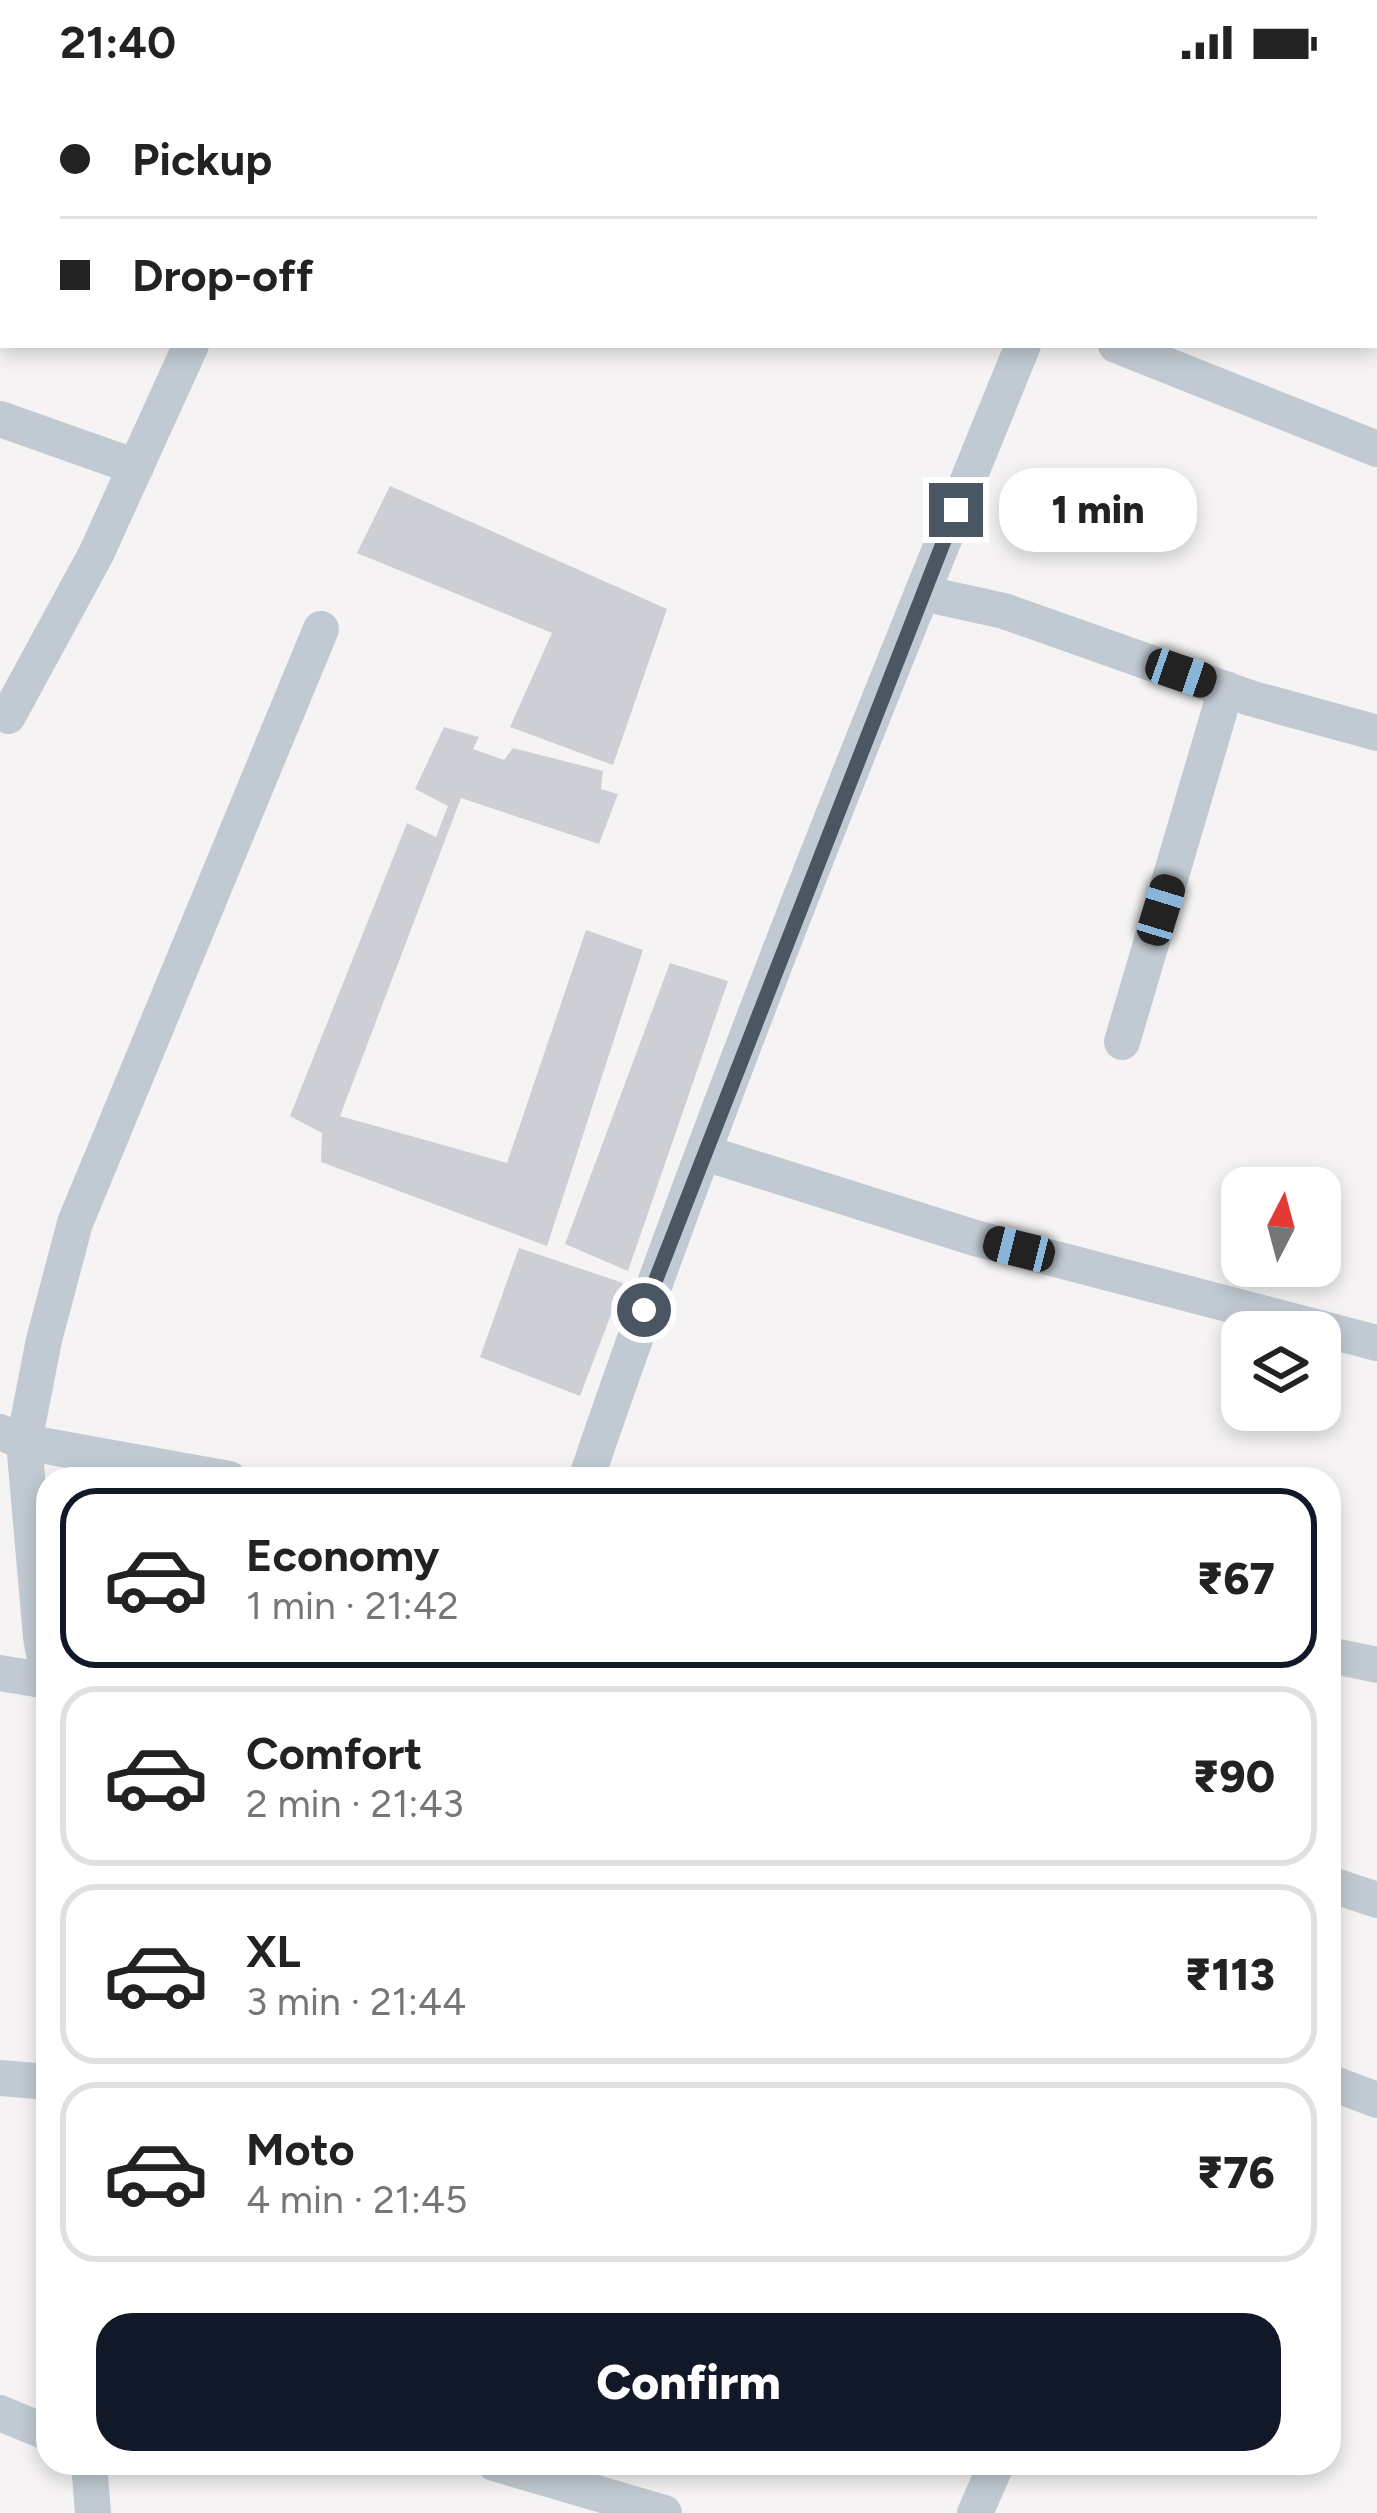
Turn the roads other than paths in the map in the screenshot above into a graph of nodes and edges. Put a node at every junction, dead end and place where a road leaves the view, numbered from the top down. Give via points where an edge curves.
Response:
1 (190, 348) edge
2 (1022, 348) edge
3 (1124, 348) edge
4 (0, 419) edge
5 (1377, 448) edge
6 (136, 467) junction
7 (922, 593) junction
8 (321, 629) dead end
9 (1226, 689) junction
10 (4, 714) edge
11 (1377, 734) edge
12 (1122, 1042) dead end
13 (704, 1153) junction
14 (1377, 1343) edge
15 (12, 1437) edge
16 (168, 1467) edge
17 (590, 1467) edge
18 (36, 1608) edge
19 (1341, 1658) edge
20 (1377, 1665) edge
21 (0, 1673) edge
22 (36, 1677) edge
23 (1341, 1888) edge
24 (1377, 1900) edge
25 (0, 2078) edge
26 (36, 2081) edge
27 (1341, 2086) edge
28 (1377, 2100) edge
29 (0, 2413) edge
30 (36, 2428) edge
31 (90, 2475) edge
32 (535, 2475) edge
33 (992, 2475) edge
34 (92, 2513) edge
35 (664, 2513) edge
36 (975, 2513) edge

1 - 6 street
2 - 7 street
3 - 5 street
4 - 6 street
6 - 10 street
7 - 9 street via 1004,610
7 - 13 street
8 - 15 street via 75,1223
9 - 11 street
9 - 12 street
13 - 14 street via 975,1238
13 - 17 street
15 - 16 street
15 - 18 street
19 - 20 street
21 - 22 street
23 - 24 street
25 - 26 street
27 - 28 street
29 - 30 street
31 - 34 street
32 - 35 street
33 - 36 street

